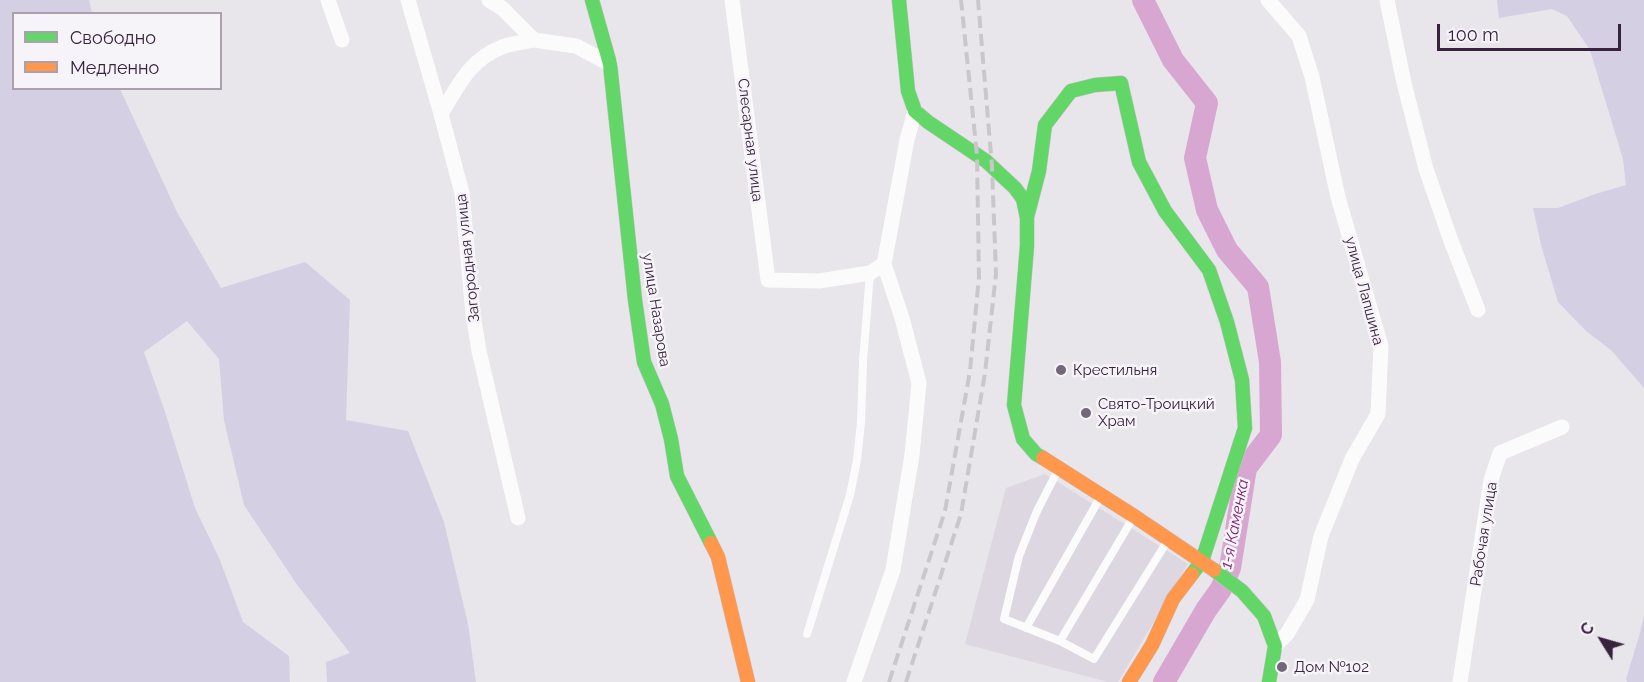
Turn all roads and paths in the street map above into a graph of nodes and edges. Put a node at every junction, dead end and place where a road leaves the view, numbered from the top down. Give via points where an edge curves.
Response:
1 (328, 0) edge
2 (408, 0) edge
3 (489, 0) edge
4 (592, 0) edge
5 (732, 0) edge
6 (899, 0) edge
7 (1268, 0) edge
8 (1388, 0) edge
9 (342, 40) dead end
10 (534, 40) junction
11 (610, 64) junction
12 (915, 111) junction
13 (441, 114) junction
14 (1027, 218) junction
15 (884, 264) junction
16 (870, 273) junction
17 (1478, 310) dead end
18 (1562, 427) dead end
19 (1059, 469) junction
20 (1101, 495) junction
21 (1134, 516) junction
22 (518, 518) dead end
23 (1168, 539) junction
24 (1202, 561) junction
25 (1026, 628) junction
26 (807, 634) dead end
27 (1060, 641) junction
28 (1275, 646) junction
29 (748, 682) edge
30 (854, 682) edge
31 (1129, 682) edge
32 (1269, 682) edge
33 (1460, 682) edge

1 - 9 street
2 - 13 street, Загородная улица
3 - 10 street
4 - 11 street, улица Назарова
5 - 16 street, Слесарная улица via 768,280 819,280
6 - 12 street via 908,91
7 - 28 street, улица Лапшина via 1299,36 1338,197 1381,346 1378,414 1352,459 1321,536 1307,600
8 - 17 street via 1426,169
10 - 11 street via 576,46
10 - 13 street via 485,56 468,70
11 - 29 street, улица Назарова via 644,362 662,404 677,476 718,557
12 - 14 street via 986,161 1015,188 1023,199
12 - 15 street
13 - 22 street, Загородная улица via 462,194 479,351
14 - 19 street via 1014,405 1023,439 1036,454
14 - 24 street via 1045,125 1071,91 1121,83 1139,162 1166,211 1209,270 1242,380 1245,428
15 - 16 street
15 - 30 street via 919,383 893,570
16 - 26 lane via 857,460
18 - 33 street, Рабочая улица via 1500,453 1491,480
19 - 20 street
19 - 25 lane via 1019,556 1004,619
20 - 21 street
20 - 25 lane
21 - 23 street
21 - 27 lane
23 - 24 street
23 - 27 lane via 1094,659
24 - 28 street via 1242,591 1264,616
24 - 31 street via 1173,598 1152,645
25 - 27 lane
28 - 32 street, улица Лапшина

